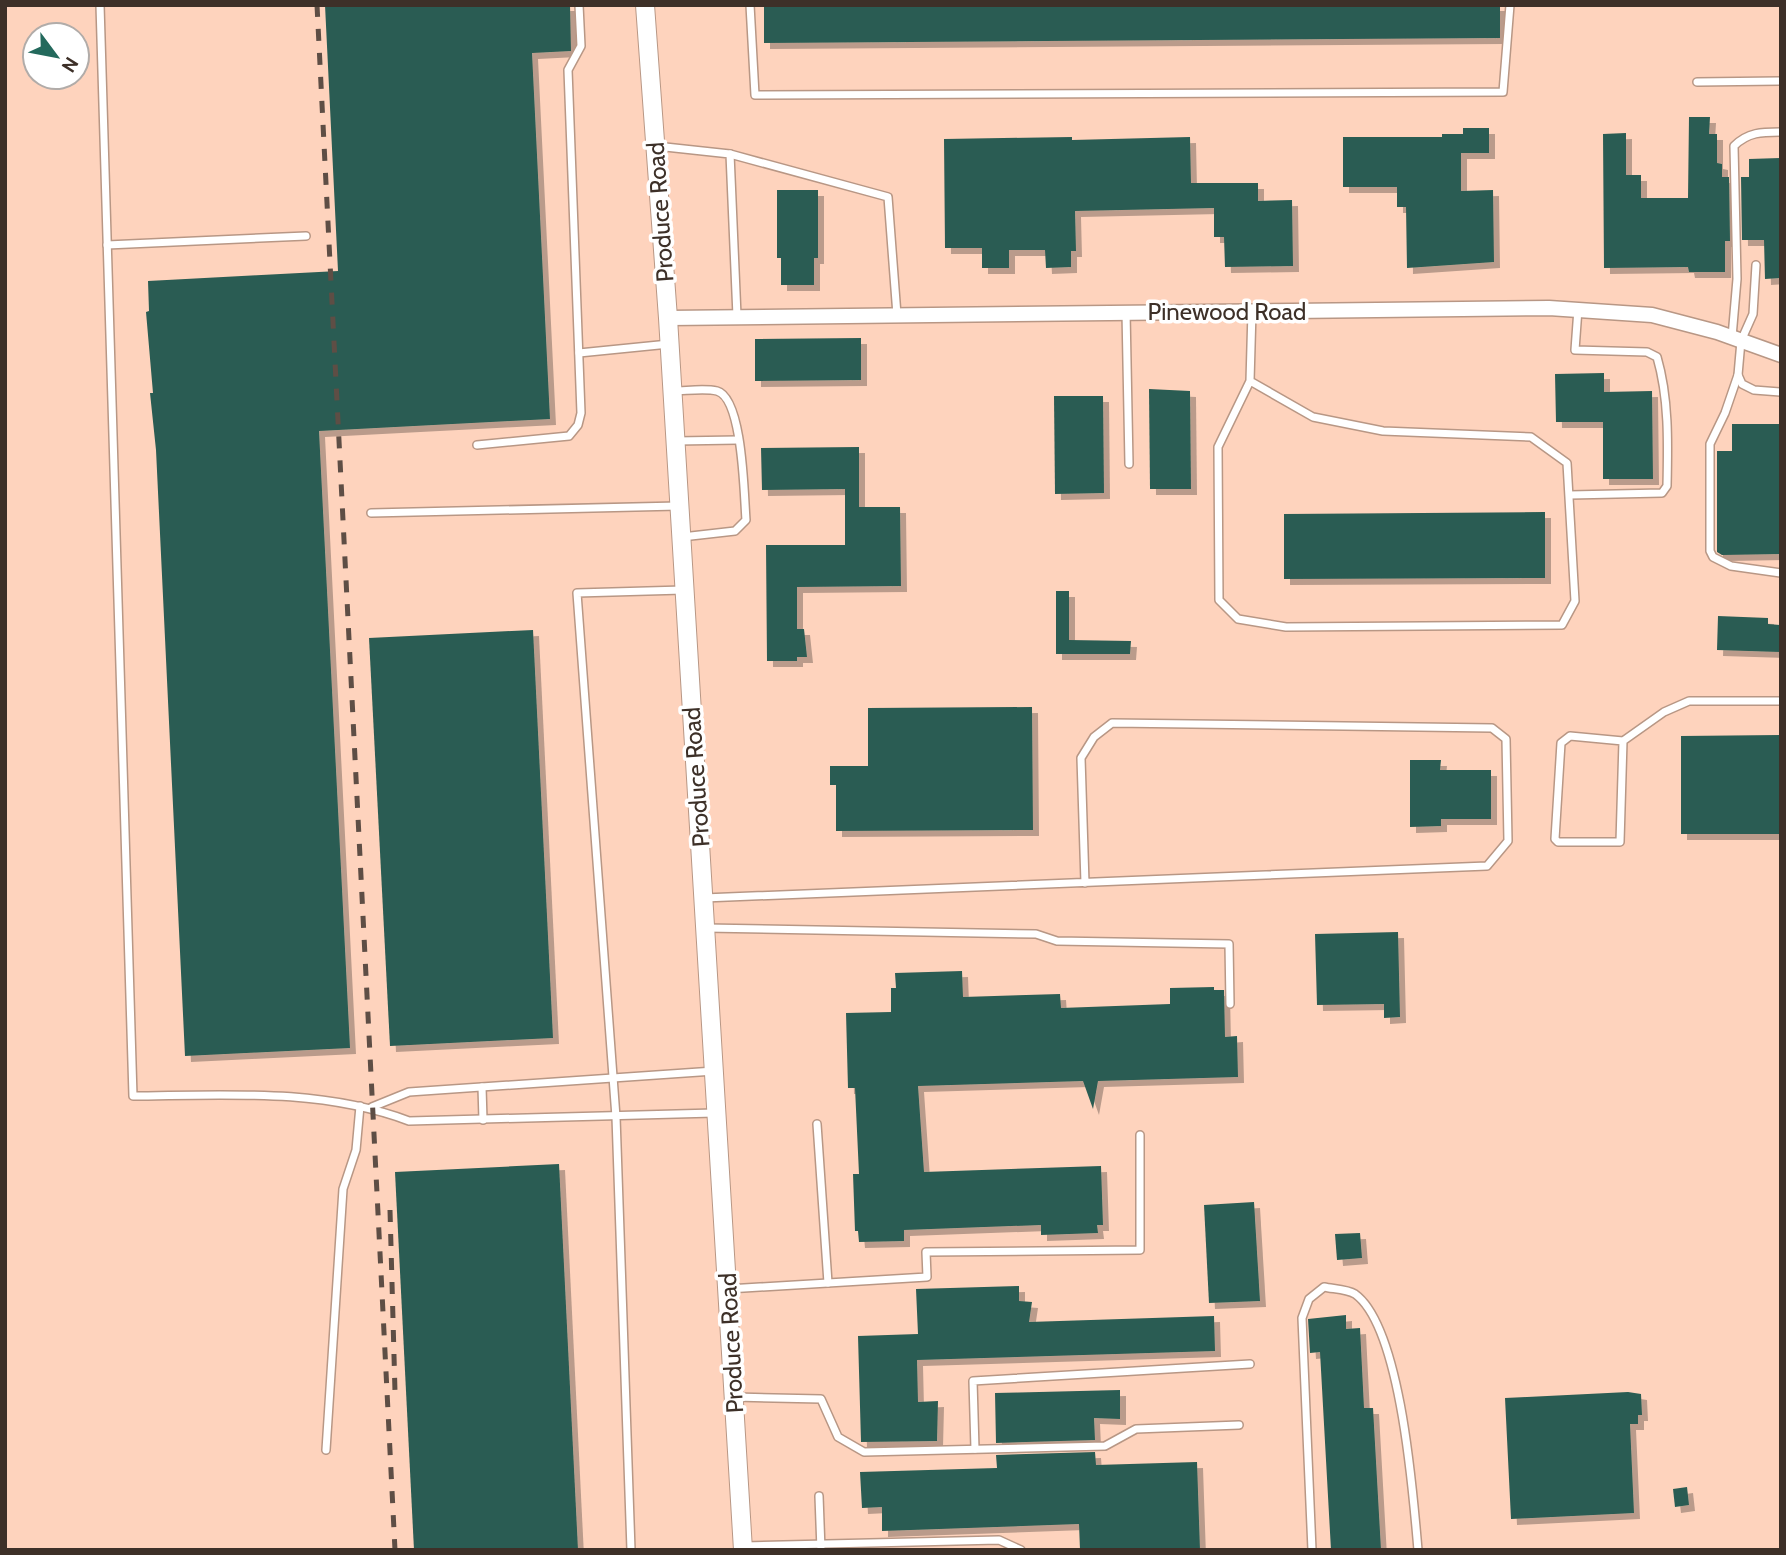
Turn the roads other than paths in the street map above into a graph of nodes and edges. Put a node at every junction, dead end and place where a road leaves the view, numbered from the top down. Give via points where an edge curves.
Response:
1 (100, 5) edge
2 (579, 5) edge
3 (645, 5) edge
4 (750, 5) edge
5 (1510, 5) edge
6 (1697, 82) dead end
7 (1781, 82) edge
8 (1781, 132) edge
9 (655, 145) junction
10 (730, 154) junction
11 (306, 236) dead end
12 (107, 244) junction
13 (1756, 265) dead end
14 (1578, 309) junction
15 (1252, 311) junction
16 (1126, 312) junction
17 (897, 315) junction
18 (737, 316) junction
19 (668, 318) junction
20 (1736, 339) junction
21 (669, 344) junction
22 (579, 353) junction
23 (1781, 355) edge
24 (1738, 375) junction
25 (1250, 381) junction
26 (672, 391) junction
27 (1781, 392) edge
28 (738, 440) junction
29 (675, 441) junction
30 (477, 445) dead end
31 (1129, 464) dead end
32 (1570, 495) junction
33 (679, 506) junction
34 (371, 513) dead end
35 (681, 537) junction
36 (1781, 573) edge
37 (684, 590) junction
38 (1781, 702) edge
39 (1623, 741) junction
40 (1085, 883) junction
41 (703, 898) junction
42 (705, 928) junction
43 (1230, 1004) dead end
44 (715, 1071) junction
45 (614, 1076) junction
46 (482, 1087) junction
47 (360, 1106) junction
48 (372, 1107) junction
49 (718, 1113) junction
50 (617, 1117) junction
51 (483, 1120) junction
52 (817, 1124) dead end
53 (1140, 1135) dead end
54 (828, 1283) junction
55 (727, 1289) junction
56 (1250, 1364) dead end
57 (734, 1397) junction
58 (1239, 1425) dead end
59 (975, 1449) junction
60 (326, 1450) dead end
61 (819, 1496) dead end
62 (971, 1541) junction
63 (821, 1547) edge
64 (743, 1548) edge
65 (631, 1550) edge
66 (971, 1550) edge
67 (1021, 1550) edge
68 (1312, 1550) edge
69 (1418, 1550) edge

1 - 12 lane
2 - 22 lane via 581,46 568,70
3 - 9 street, Produce Road
4 - 5 lane via 755,95 1503,92
6 - 7 lane
8 - 20 lane via 1743,137 1734,146
9 - 10 lane
9 - 19 street, Produce Road
10 - 17 lane via 888,197
10 - 18 lane
11 - 12 lane
12 - 47 lane via 133,1096 264,1094
13 - 20 lane via 1753,314
14 - 15 street, Pinewood Road
14 - 20 street, Pinewood Road via 1652,315
14 - 32 lane via 1575,350 1647,352 1657,357 1668,433 1667,486 1662,493
15 - 16 street, Pinewood Road
15 - 25 lane
16 - 17 street, Pinewood Road
16 - 31 lane
17 - 18 street, Pinewood Road
18 - 19 street, Pinewood Road
19 - 21 street, Produce Road
20 - 23 street, Pinewood Road
20 - 24 lane
21 - 22 lane
21 - 26 street, Produce Road
22 - 30 lane via 581,413 569,436
24 - 27 lane via 1742,384 1754,390
24 - 36 lane via 1710,443 1710,551 1731,566
25 - 32 lane via 1313,417 1383,431 1531,437 1567,463
25 - 32 lane via 1218,447 1219,600 1238,619 1286,627 1562,625 1575,601
26 - 28 lane via 717,391 726,396 736,416
26 - 29 street, Produce Road
28 - 29 lane
28 - 35 lane via 746,520 735,531
29 - 33 street, Produce Road
33 - 34 lane
33 - 35 street, Produce Road
35 - 37 street, Produce Road
37 - 41 street, Produce Road
37 - 45 lane via 577,593
38 - 39 lane via 1689,701 1664,712
39 - 39 lane via 1620,842 1559,842 1555,839 1561,743 1570,736
40 - 40 lane via 1487,866 1508,841 1506,739 1492,728 1112,723 1094,737 1081,758
40 - 41 lane
41 - 42 street, Produce Road
42 - 43 lane via 1036,934 1057,941 1228,944
42 - 44 street, Produce Road
44 - 45 lane
44 - 49 street, Produce Road
45 - 46 lane
45 - 50 lane
46 - 48 lane via 409,1092
46 - 51 lane
47 - 48 lane
47 - 60 lane via 356,1150 343,1189
48 - 51 lane via 409,1121
49 - 50 lane
49 - 55 street, Produce Road
50 - 51 lane
50 - 65 lane
52 - 54 lane
53 - 54 lane via 1140,1250 926,1252 927,1277
54 - 55 lane
55 - 57 street, Produce Road
56 - 59 lane via 973,1381
57 - 59 lane via 821,1399 838,1437 864,1452
57 - 64 street, Produce Road
58 - 59 lane via 1136,1429 1105,1446
61 - 63 lane
62 - 63 lane
62 - 66 lane
62 - 67 lane via 999,1540
63 - 64 lane
68 - 69 lane via 1301,1318 1309,1299 1324,1287 1353,1293 1370,1310 1384,1341 1408,1433

